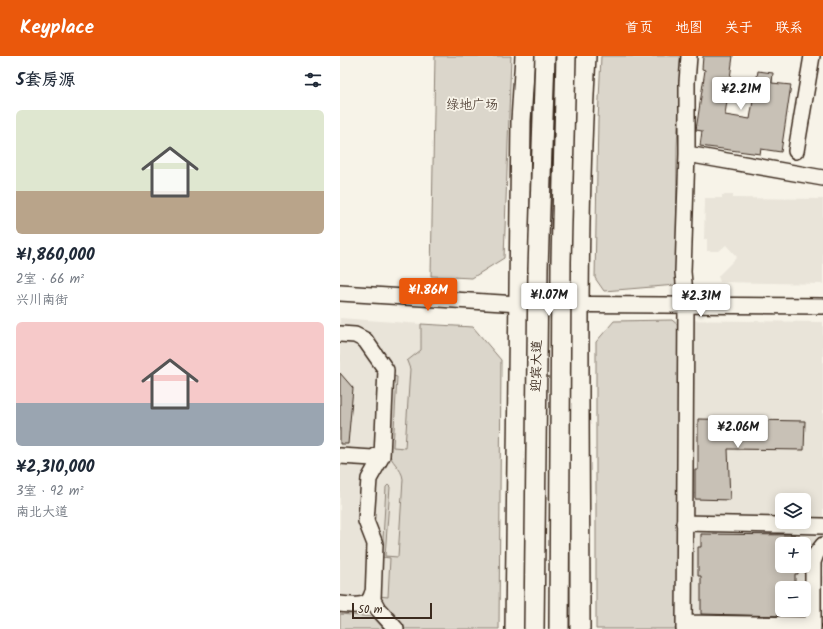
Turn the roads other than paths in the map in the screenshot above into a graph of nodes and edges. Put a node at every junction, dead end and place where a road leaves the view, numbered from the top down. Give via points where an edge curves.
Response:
1 (525, 56) edge
2 (545, 56) edge
3 (566, 56) edge
4 (586, 56) edge
5 (689, 56) edge
6 (812, 56) edge
7 (796, 151) dead end
8 (687, 154) junction
9 (823, 178) edge
10 (519, 240) junction
11 (580, 240) junction
12 (340, 293) edge
13 (580, 303) junction
14 (518, 304) junction
15 (686, 304) junction
16 (823, 306) edge
17 (340, 334) edge
18 (518, 368) junction
19 (580, 373) junction
20 (382, 452) junction
21 (340, 456) edge
22 (359, 458) junction
23 (368, 483) junction
24 (684, 523) junction
25 (775, 525) edge
26 (811, 525) edge
27 (823, 526) edge
28 (806, 529) edge
29 (823, 544) edge
30 (813, 562) junction
31 (372, 594) junction
32 (340, 604) edge
33 (357, 605) junction
34 (378, 609) junction
35 (684, 626) edge
36 (813, 627) edge
37 (396, 629) edge
38 (515, 629) edge
39 (534, 629) edge
40 (559, 629) edge
41 (580, 629) edge

1 - 10 main road
2 - 39 main road, 迎宾大道, bridge via 538,269
3 - 40 main road, 迎宾大道, bridge via 561,262
4 - 11 main road
5 - 8 street
6 - 7 street
8 - 9 street
8 - 15 street via 683,272
10 - 11 main road via 528,261 533,266 547,271 564,267 572,261
10 - 14 main road
11 - 13 main road
12 - 14 street
13 - 14 street
13 - 15 street
13 - 19 main road
14 - 18 main road
15 - 16 street
15 - 24 street
17 - 20 street via 364,340 386,370
18 - 19 main road via 527,346 543,337 552,337 566,344 576,359
18 - 38 main road
19 - 41 main road
20 - 22 street via 373,458
20 - 23 street via 381,460 370,475
21 - 22 street
22 - 23 street via 368,466
23 - 31 street via 366,521 376,549
24 - 25 street
24 - 35 street
26 - 27 street
28 - 30 street via 812,535
29 - 30 street
30 - 36 street
31 - 33 street via 368,603
31 - 34 street
32 - 33 street
33 - 34 street
34 - 37 street
35 - 36 street

